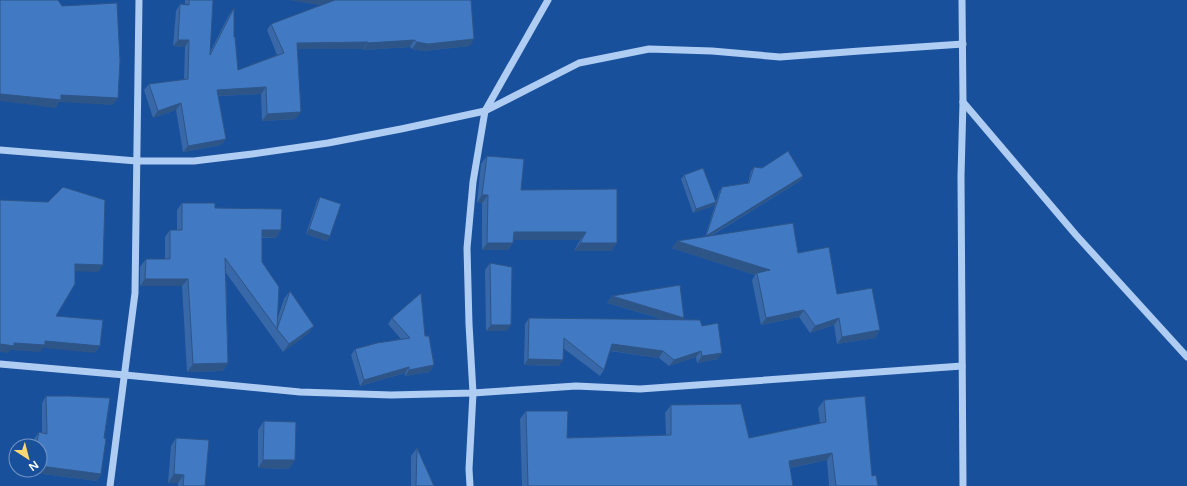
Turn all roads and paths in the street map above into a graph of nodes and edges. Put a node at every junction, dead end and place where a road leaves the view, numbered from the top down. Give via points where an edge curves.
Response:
1 (139, 0) edge
2 (548, 0) edge
3 (962, 0) edge
4 (963, 44) junction
5 (963, 102) junction
6 (484, 111) junction
7 (0, 150) edge
8 (137, 161) junction
9 (1187, 357) edge
10 (0, 364) edge
11 (962, 366) junction
12 (125, 375) junction
13 (473, 392) junction
14 (110, 486) edge
15 (470, 486) edge
16 (963, 486) edge

1 - 8 street
2 - 6 street
3 - 4 street
4 - 5 street
4 - 6 street via 780,58 712,51 649,49 579,63
5 - 9 street via 1076,235
5 - 11 street
6 - 8 street via 394,131 252,154 194,161
6 - 13 street via 473,182 467,248
7 - 8 street
8 - 12 street via 135,293
10 - 12 street
11 - 13 street via 640,389 576,386
11 - 16 street
12 - 13 street via 300,392 391,395
12 - 14 street
13 - 15 street

